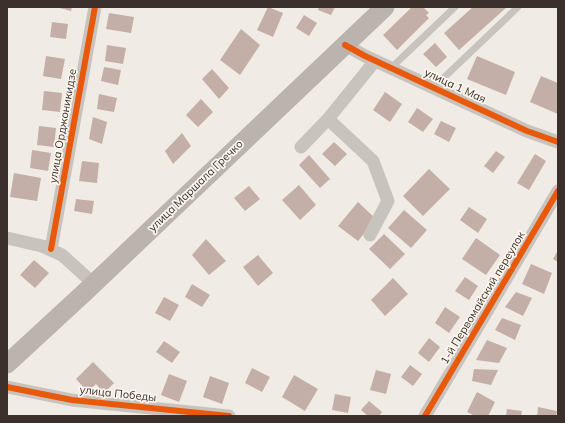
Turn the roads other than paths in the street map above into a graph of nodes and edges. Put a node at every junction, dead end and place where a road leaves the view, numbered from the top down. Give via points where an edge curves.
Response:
1 (95, 7) edge
2 (385, 7) edge
3 (455, 7) edge
4 (518, 7) edge
5 (345, 45) junction
6 (375, 61) junction
7 (391, 68) junction
8 (433, 88) junction
9 (328, 119) junction
10 (558, 142) edge
11 (301, 147) dead end
12 (558, 191) edge
13 (370, 235) dead end
14 (7, 238) edge
15 (51, 249) junction
16 (94, 284) junction
17 (7, 364) edge
18 (7, 387) edge
19 (214, 415) edge
20 (228, 416) edge
21 (425, 416) edge

1 - 15 street, улица Орджоникидзе
2 - 5 main road, улица Маршала Гречко
3 - 7 lane
4 - 8 lane
5 - 6 street, улица 1 Мая
5 - 16 main road, улица Маршала Гречко
6 - 7 street, улица 1 Мая
6 - 9 street
7 - 8 street, улица 1 Мая
8 - 10 street, улица 1 Мая via 527,131
9 - 11 street
9 - 13 street via 373,161 388,201
12 - 21 street, 1-й Первомайский переулок
14 - 15 street
15 - 16 street via 62,254
16 - 17 main road, улица Маршала Гречко
18 - 19 street, улица Победы via 72,400
19 - 20 street, улица Победы

